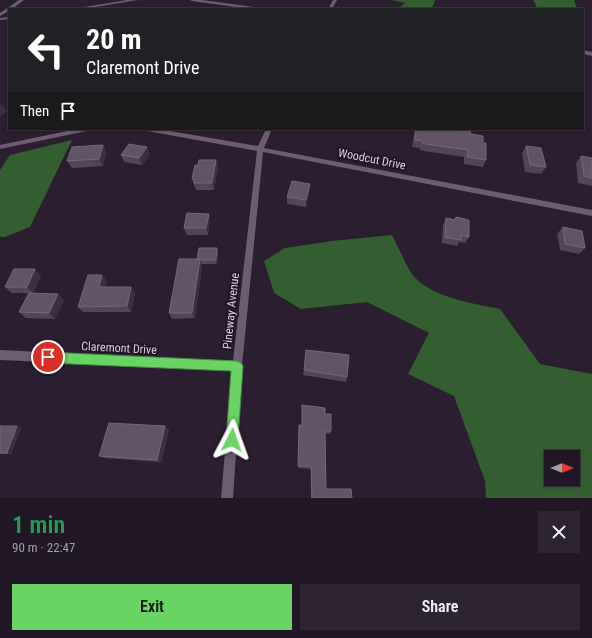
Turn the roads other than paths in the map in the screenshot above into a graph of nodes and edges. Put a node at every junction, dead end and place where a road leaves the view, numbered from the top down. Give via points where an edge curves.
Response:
1 (22, 0) edge
2 (136, 0) edge
3 (192, 0) edge
4 (10, 8) edge
5 (81, 8) edge
6 (254, 8) edge
7 (82, 130) edge
8 (153, 130) edge
9 (270, 130) edge
10 (0, 147) edge
11 (260, 149) junction
12 (592, 213) edge
13 (0, 355) edge
14 (237, 366) junction
15 (228, 498) edge

1 - 4 street
2 - 5 street
3 - 6 street
7 - 10 street
8 - 11 street, Woodcut Drive
9 - 11 street, Pineway Avenue
11 - 12 street, Woodcut Drive
11 - 14 street, Pineway Avenue
13 - 14 street, Claremont Drive
14 - 15 street, Pineway Avenue

